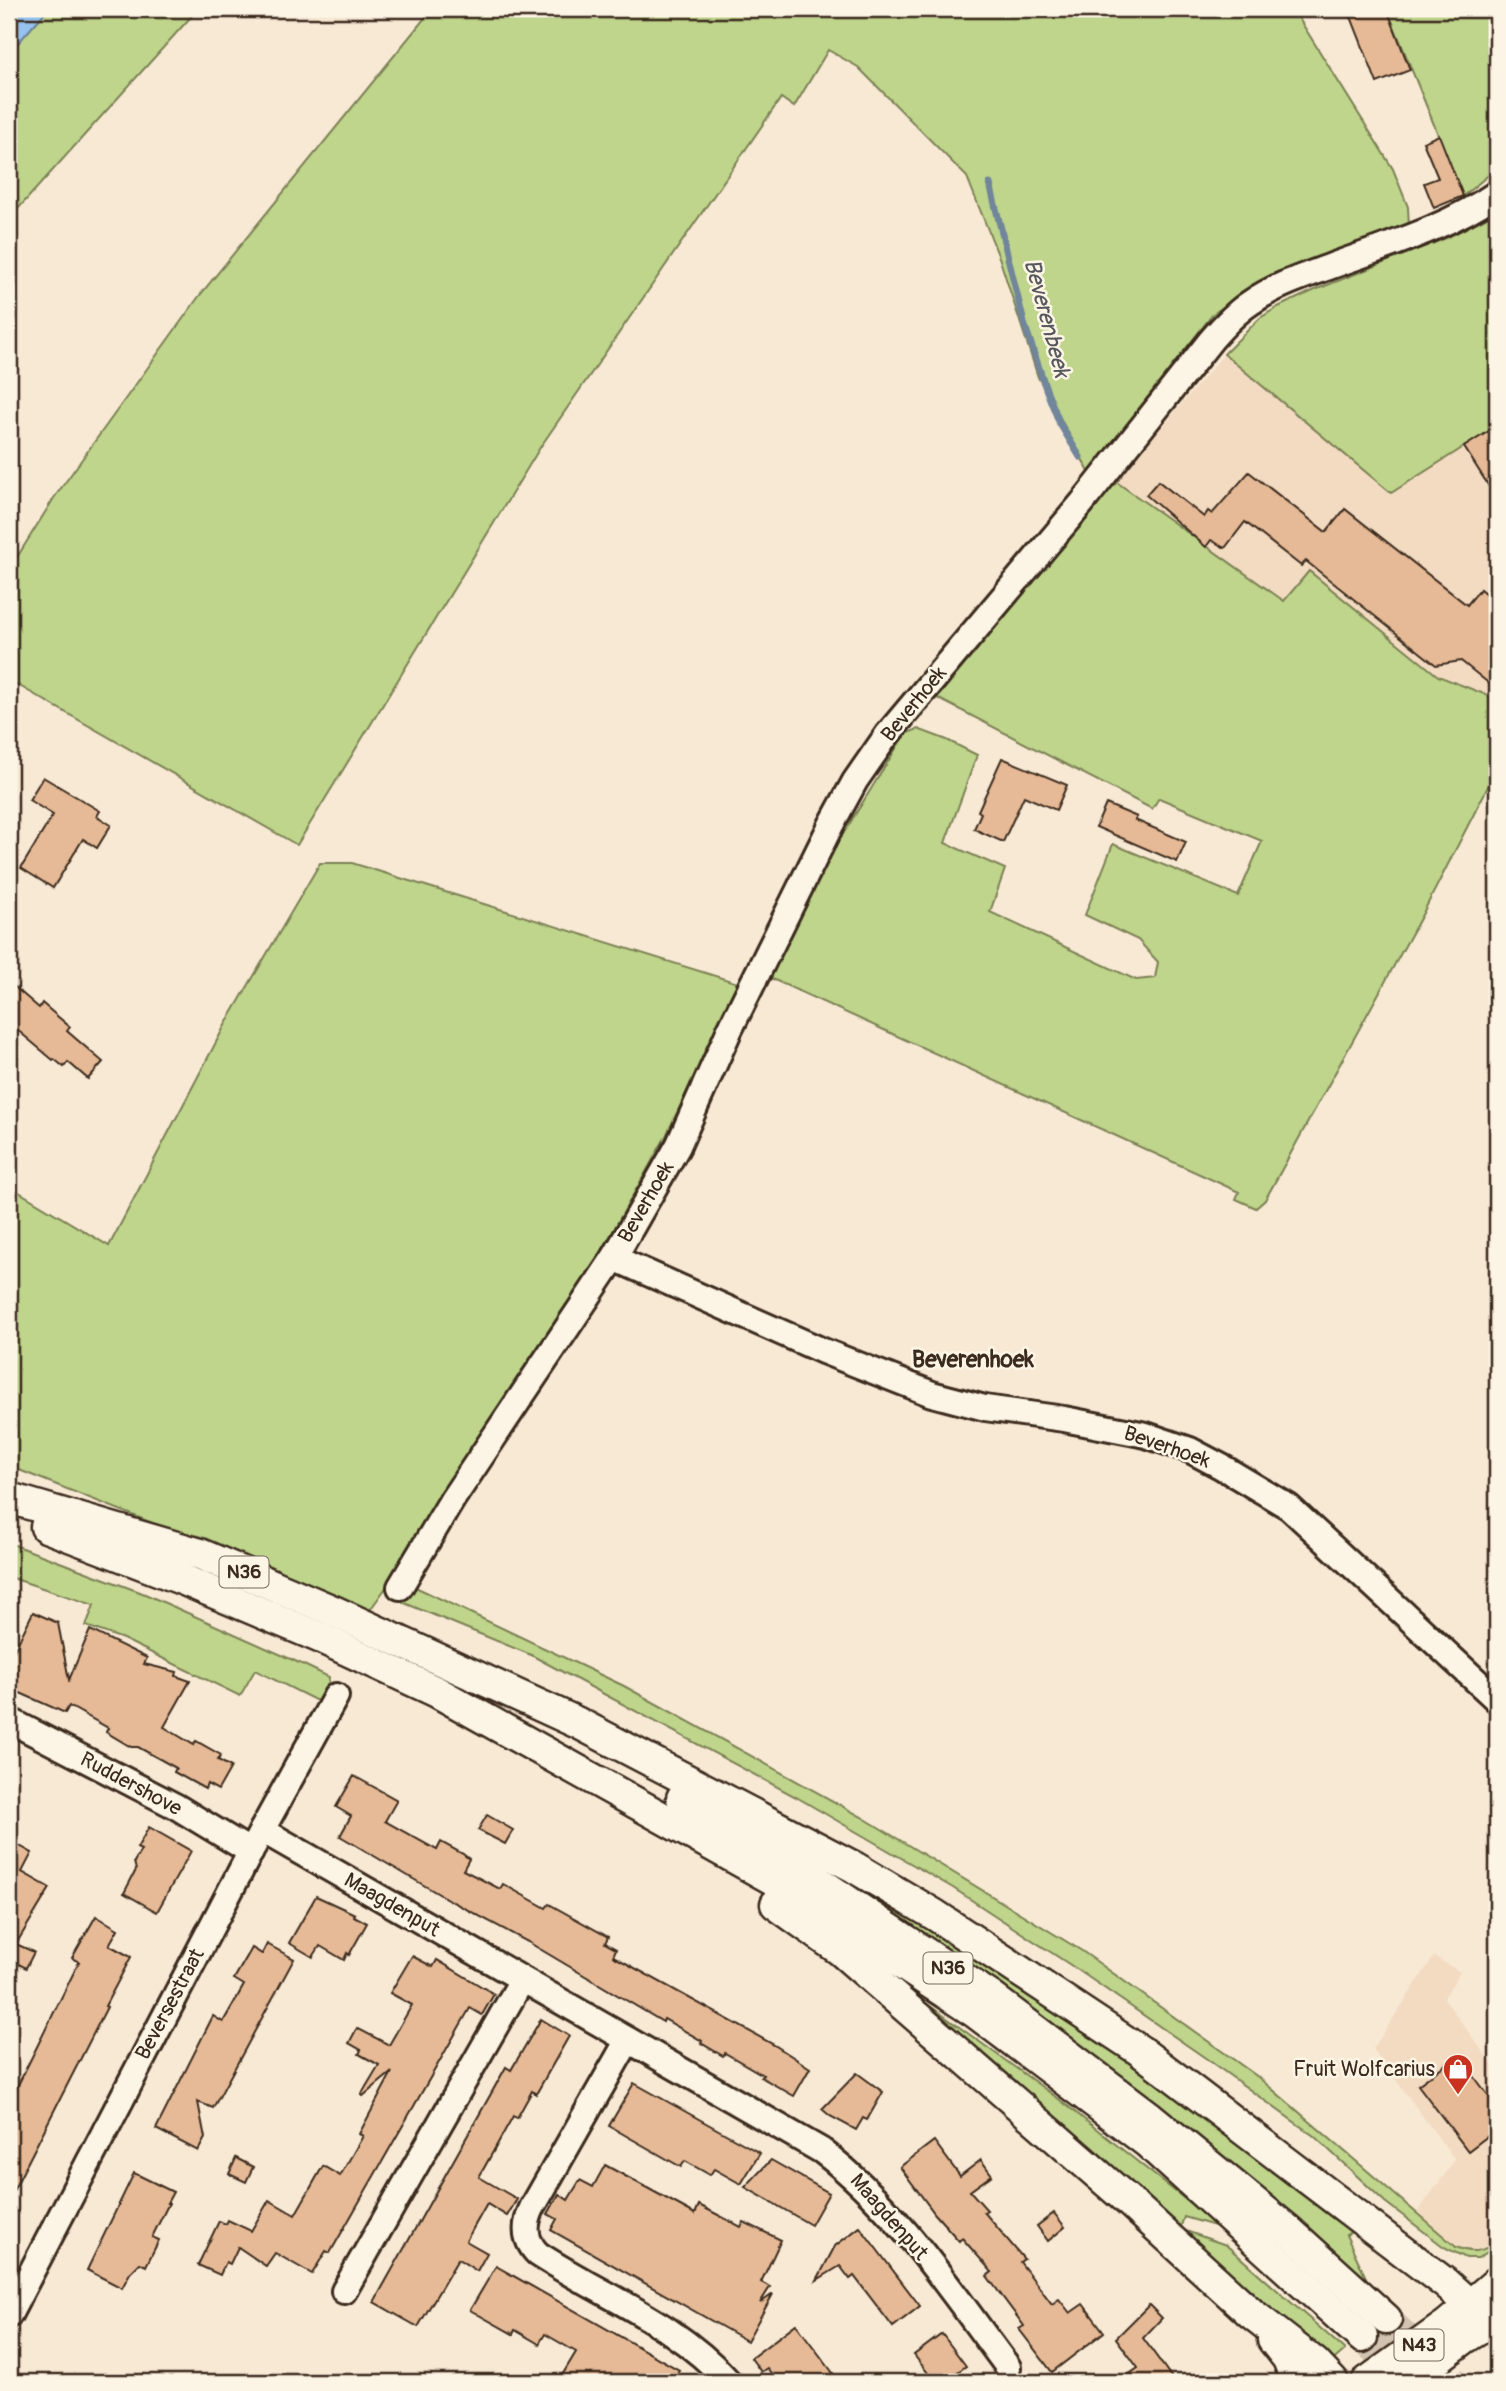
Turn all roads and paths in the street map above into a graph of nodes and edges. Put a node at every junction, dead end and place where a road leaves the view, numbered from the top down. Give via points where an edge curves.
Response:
1 (1497, 193) edge
2 (614, 1258) junction
3 (9, 1498) edge
4 (9, 1512) edge
5 (400, 1587) dead end
6 (468, 1674) junction
7 (336, 1696) dead end
8 (1497, 1700) edge
9 (9, 1720) edge
10 (642, 1805) junction
11 (256, 1841) junction
12 (522, 1980) junction
13 (628, 2040) junction
14 (1497, 2281) edge
15 (344, 2291) dead end
16 (1251, 2313) junction
17 (9, 2315) edge
18 (1386, 2319) tunnel mouth
19 (1488, 2319) edge
20 (1362, 2337) tunnel mouth
21 (1008, 2367) dead end
22 (729, 2382) edge
23 (1297, 2382) edge
24 (1333, 2382) edge
25 (1367, 2382) edge
26 (1406, 2382) edge

1 - 2 street, Beverhoek via 1454,218 1275,288 1229,319 1211,340 887,735 855,781 730,1029 678,1146
2 - 5 street, Beverhoek via 466,1478
2 - 8 street, Beverhoek via 932,1394 985,1408 1146,1436 1222,1466 1289,1507
3 - 6 main road, N36 via 200,1554
4 - 10 main road, N36 via 319,1637 437,1692
6 - 18 main road, N36 via 816,1880 991,1997 1150,2117 1288,2230
6 - 19 main road via 578,1723 854,1867 935,1915 1139,2050
7 - 11 street, Beversestraat
9 - 11 street, Ruddershove via 177,1807
10 - 16 main road via 839,1950
10 - 20 main road, N36 via 774,1880 976,2013 1147,2142
11 - 12 street, Maagdenput
11 - 17 street, Beversestraat
12 - 13 street, Maagdenput
12 - 15 street
13 - 21 street, Maagdenput via 849,2171 895,2218
13 - 22 street via 532,2208 528,2242 538,2254 688,2342
14 - 19 main road, N43
16 - 23 main road via 1288,2359
16 - 24 main road
19 - 25 main road, N43 via 1448,2324
19 - 26 main road, N43

